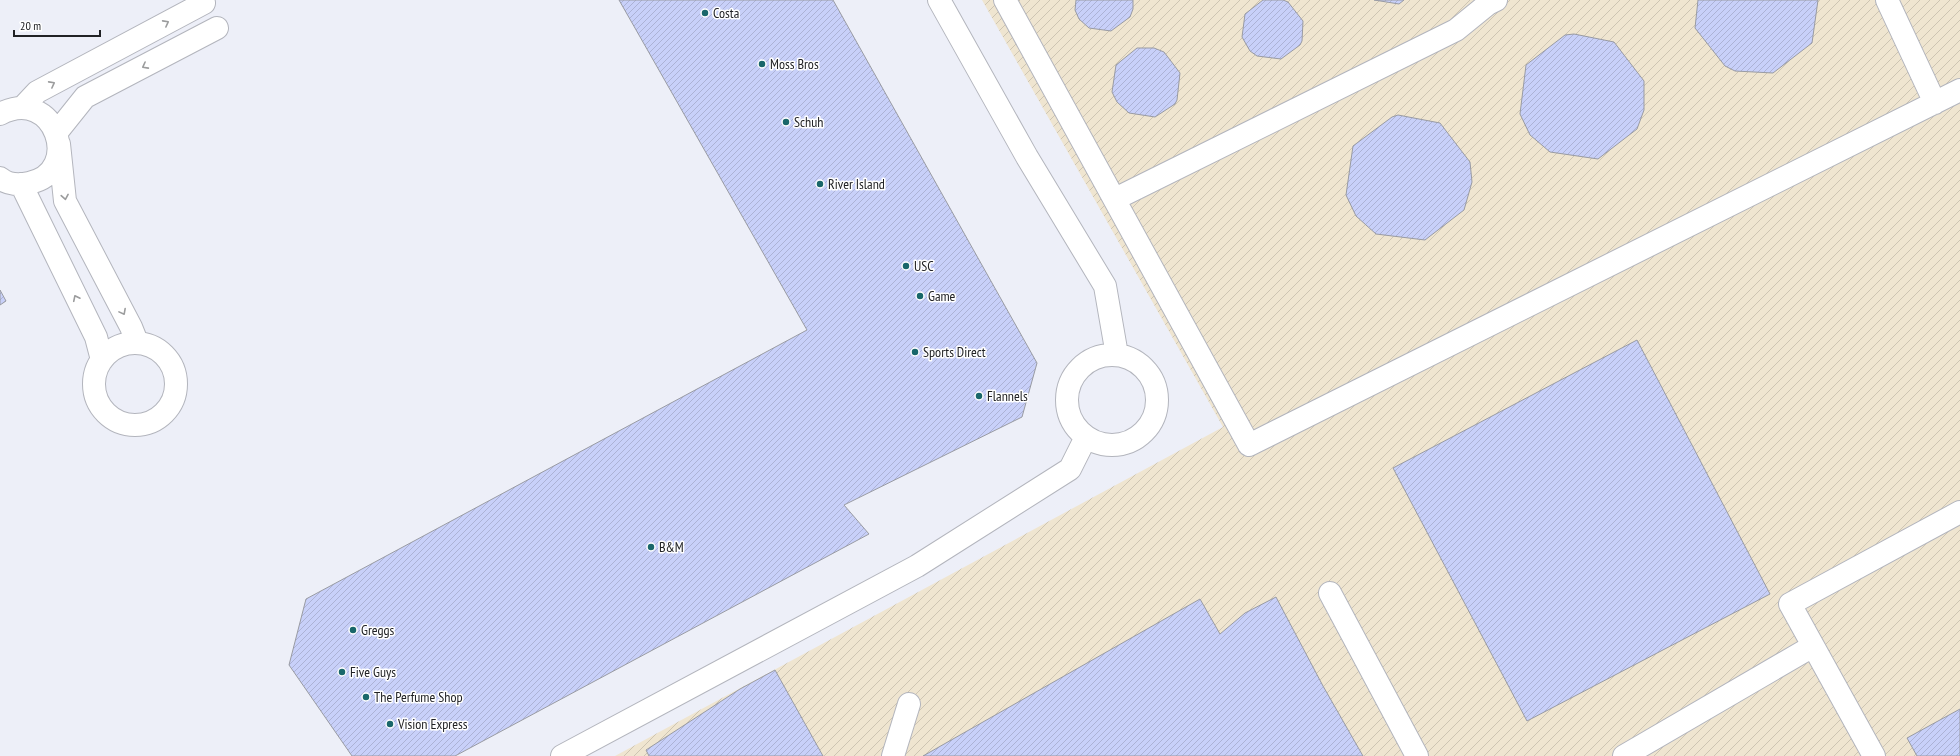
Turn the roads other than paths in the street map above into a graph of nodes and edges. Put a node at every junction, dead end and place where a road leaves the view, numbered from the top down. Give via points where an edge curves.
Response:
1 (939, 0) edge
2 (1005, 0) edge
3 (1496, 0) edge
4 (1887, 0) edge
5 (204, 3) dead end
6 (217, 28) dead end
7 (1960, 90) edge
8 (1935, 103) junction
9 (22, 108) junction
10 (0, 114) edge
11 (58, 138) junction
12 (0, 178) edge
13 (21, 184) junction
14 (1115, 199) junction
15 (137, 342) junction
16 (1117, 355) junction
17 (102, 360) junction
18 (1086, 438) junction
19 (1960, 512) edge
20 (1330, 593) dead end
21 (1813, 646) junction
22 (909, 704) dead end
23 (562, 756) edge
24 (893, 756) edge
25 (1416, 756) edge
26 (1624, 756) edge
27 (1874, 756) edge

1 - 16 lane via 1027,157 1105,286
2 - 14 lane
3 - 14 lane via 1456,30
4 - 8 lane
9 -> 5 lane via 37,92
6 -> 11 lane via 85,97
7 - 8 lane
8 - 14 lane via 1249,445
9 - 10 lane
9 - 11 lane via 45,116 52,123
11 - 13 lane via 55,165 35,182
11 -> 15 lane via 65,201
12 - 13 lane
17 -> 13 lane via 96,337
15 - 17 lane via 125,343 112,349
15 - 17 lane via 151,345 163,352 172,365 176,378 176,392 166,412 155,420 134,425 120,422 101,407 97,401 94,384
16 - 18 lane via 1101,355 1080,367 1068,390 1067,408 1072,422
16 - 18 lane via 1131,358 1144,367 1156,387 1158,404 1154,418 1146,431 1123,444 1101,444
18 - 23 lane via 1070,470 917,566
19 - 21 lane via 1790,604
20 - 25 lane
21 - 26 lane
21 - 27 lane
22 - 24 lane

